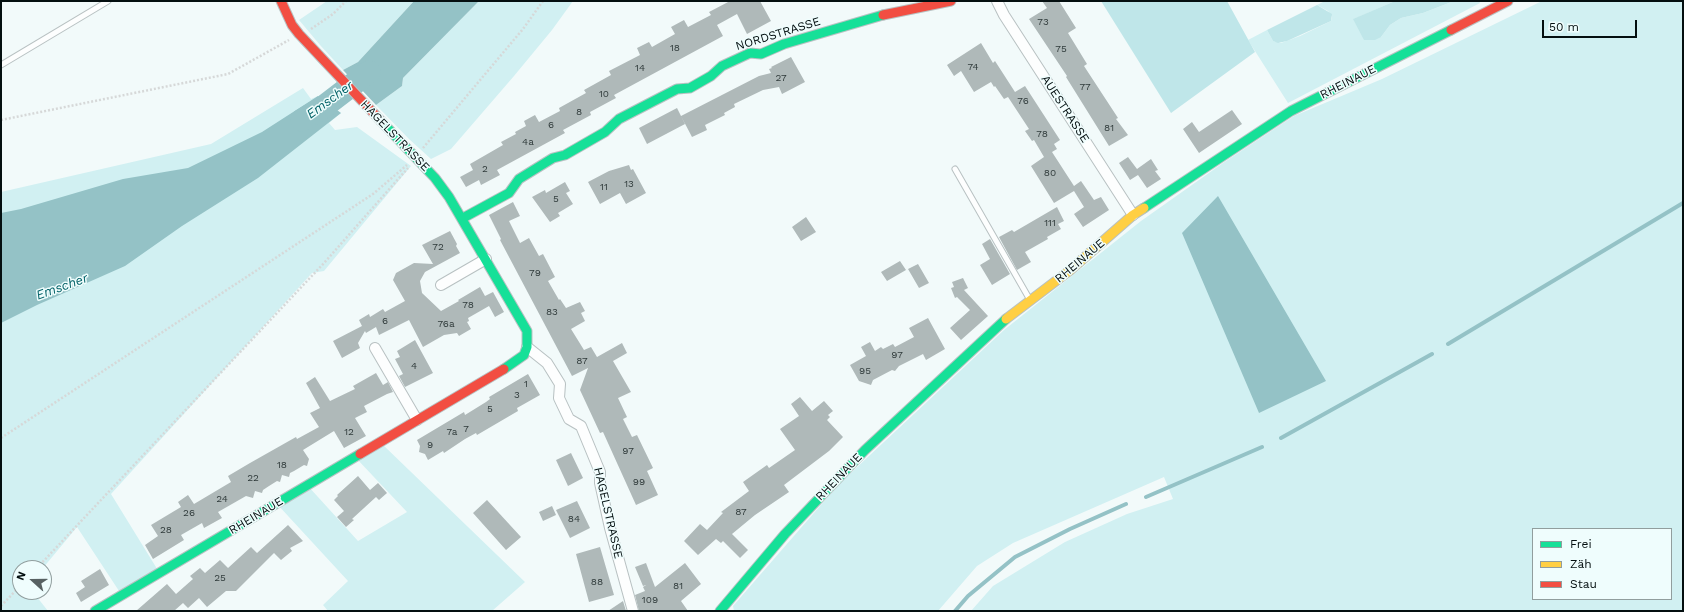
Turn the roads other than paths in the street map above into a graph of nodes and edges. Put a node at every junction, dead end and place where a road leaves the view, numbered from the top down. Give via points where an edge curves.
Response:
1 (108, 1) edge
2 (281, 1) edge
3 (951, 1) edge
4 (997, 1) edge
5 (1508, 1) edge
6 (1, 65) edge
7 (954, 169) dead end
8 (1133, 215) junction
9 (463, 218) junction
10 (486, 258) junction
11 (441, 284) dead end
12 (1030, 301) junction
13 (527, 347) junction
14 (376, 348) dead end
15 (417, 420) junction
16 (95, 611) edge
17 (633, 611) edge
18 (720, 611) edge

1 - 6 lane
2 - 9 street, HAGELSTRASSE via 299,34 435,178
3 - 9 street, NORDSTRASSE via 897,11 784,44 761,54 750,53 722,66 711,76 690,88 676,89 619,119 605,132 519,178 509,193
4 - 8 street, AUESTRASSE
5 - 8 street, RHEINAUE via 1291,111
7 - 12 lane
8 - 12 street, RHEINAUE
9 - 10 street, HAGELSTRASSE
10 - 11 street
10 - 13 street, HAGELSTRASSE via 527,331
12 - 18 street, RHEINAUE via 1003,321 865,450 785,534
13 - 15 street, RHEINAUE via 524,355 516,362
13 - 17 street, HAGELSTRASSE via 547,363 560,384 559,398 569,419 581,426 600,472 610,528
14 - 15 street
15 - 16 street, RHEINAUE

